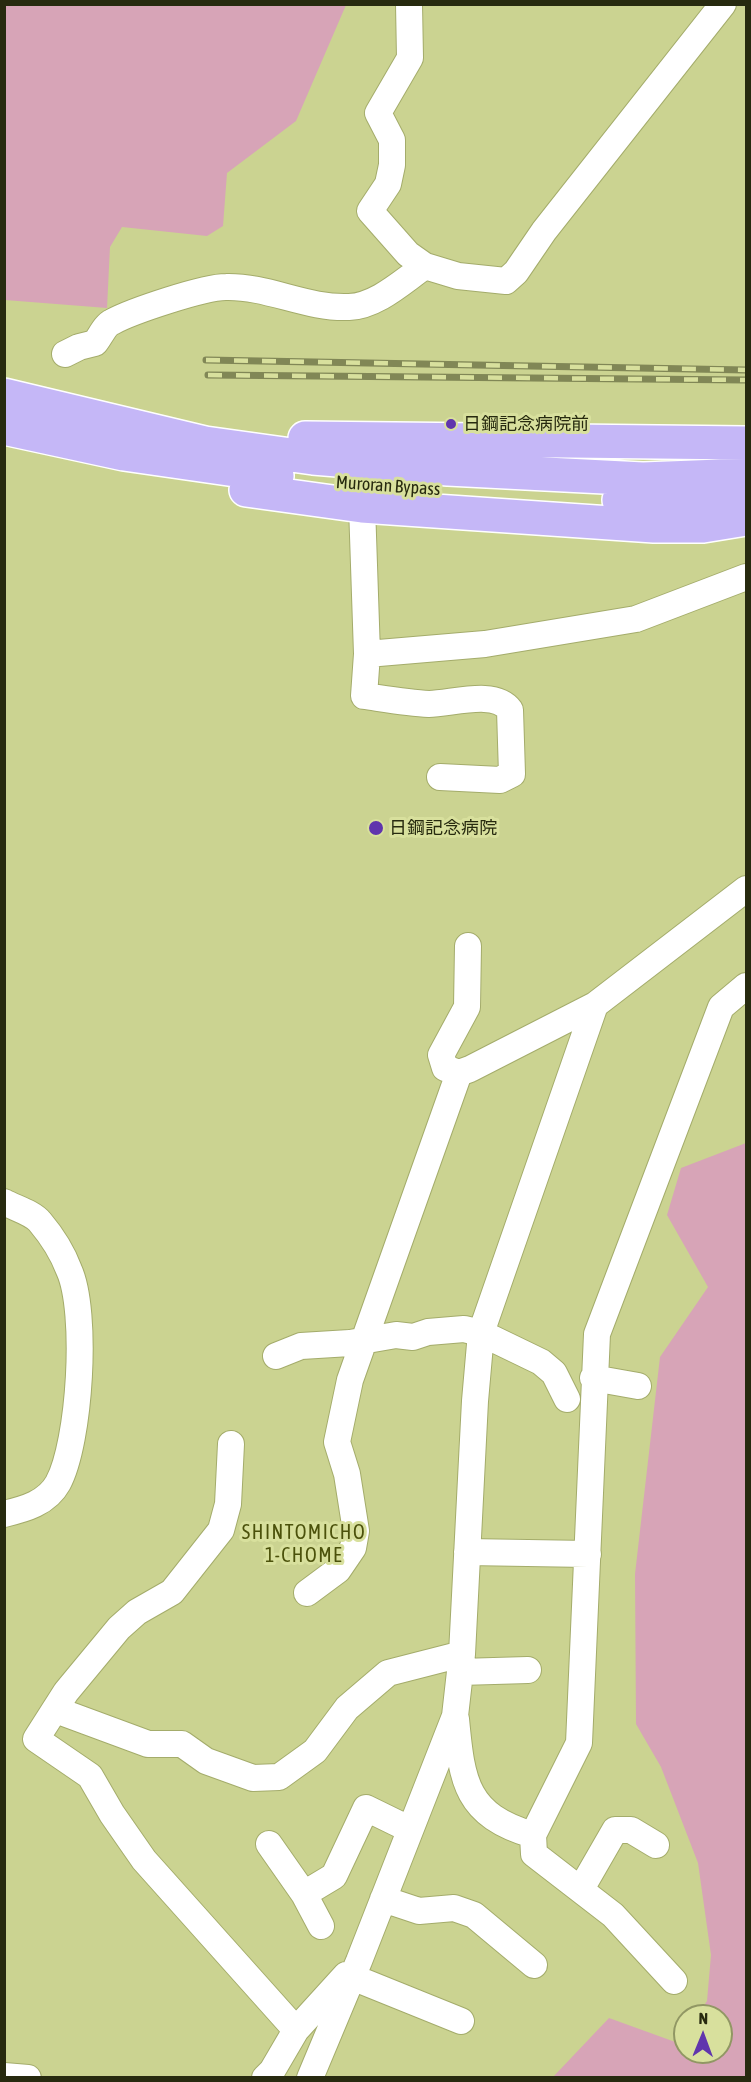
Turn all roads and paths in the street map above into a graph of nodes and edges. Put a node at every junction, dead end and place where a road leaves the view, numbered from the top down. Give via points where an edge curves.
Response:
1 (409, 4) edge
2 (723, 4) edge
3 (425, 266) junction
4 (65, 354) dead end
5 (4, 395) edge
6 (19, 431) edge
7 (157, 433) junction
8 (747, 443) edge
9 (312, 469) junction
10 (747, 475) edge
11 (747, 498) edge
12 (362, 506) junction
13 (747, 519) edge
14 (747, 577) edge
15 (367, 654) junction
16 (440, 777) dead end
17 (746, 891) edge
18 (468, 946) dead end
19 (747, 986) edge
20 (595, 1005) junction
21 (459, 1073) junction
22 (4, 1202) edge
23 (482, 1333) junction
24 (364, 1341) junction
25 (276, 1356) dead end
26 (593, 1378) junction
27 (638, 1386) dead end
28 (567, 1399) dead end
29 (231, 1444) dead end
30 (4, 1514) edge
31 (467, 1552) junction
32 (588, 1554) junction
33 (307, 1593) dead end
34 (461, 1663) junction
35 (528, 1670) dead end
36 (56, 1710) junction
37 (455, 1716) junction
38 (409, 1829) junction
39 (533, 1835) junction
40 (270, 1844) dead end
41 (656, 1845) dead end
42 (581, 1889) junction
43 (304, 1894) junction
44 (383, 1899) junction
45 (321, 1926) dead end
46 (534, 1965) dead end
47 (356, 1969) junction
48 (674, 1981) dead end
49 (461, 2021) dead end
50 (296, 2030) junction
51 (270, 2074) edge
52 (4, 2076) edge
53 (28, 2078) edge
54 (310, 2078) edge

1 - 3 street via 410,58 378,113 392,140 388,184 370,211 408,254
2 - 3 street via 506,281 458,276
3 - 4 street via 383,296 350,307 297,302 235,288 215,289 109,323 95,343
5 - 7 highway
6 - 9 highway, Muroran Bypass via 199,467
6 - 12 highway via 139,469 218,486
7 - 8 highway
7 - 9 highway, Muroran Bypass via 257,452
9 - 10 highway, Muroran Bypass via 448,469 643,479
9 - 11 highway, Muroran Bypass via 580,499 672,502
12 - 13 highway via 654,526 703,526
12 - 15 street
14 - 15 street via 636,619 486,644
15 - 16 street via 364,696 432,704 494,699 510,710 512,774 500,780
17 - 20 street
18 - 21 street via 467,1007 441,1054 445,1068
19 - 26 street via 721,1008 597,1334
20 - 21 street
20 - 23 street
21 - 24 street
22 - 30 street via 39,1220 70,1270 78,1309 79,1375 68,1449 58,1484 34,1506
23 - 24 street via 455,1329
23 - 28 street via 541,1362 554,1373
23 - 31 street
24 - 25 street via 301,1346
24 - 33 street via 350,1380 337,1442 356,1531 353,1548 338,1570
26 - 27 street
26 - 32 street
29 - 36 street via 228,1504 221,1530 172,1592 137,1612 119,1628 66,1692
31 - 32 street
31 - 34 street
32 - 39 street via 579,1743
34 - 35 street
34 - 36 street via 388,1673 347,1708 315,1751 279,1777 253,1778 206,1761 182,1744 148,1744
34 - 37 street
36 - 50 street via 36,1739 90,1776 144,1860
37 - 38 street
37 - 39 street via 460,1762 474,1802 509,1828
38 - 43 street via 366,1808 334,1876
38 - 44 street
39 - 42 street via 534,1854
40 - 43 street
41 - 42 street via 631,1830 615,1830
42 - 48 street via 613,1915
43 - 45 street
44 - 46 street via 419,1911 454,1908 474,1915
44 - 47 street
47 - 49 street
47 - 50 street
47 - 54 street
50 - 51 street
52 - 53 street

